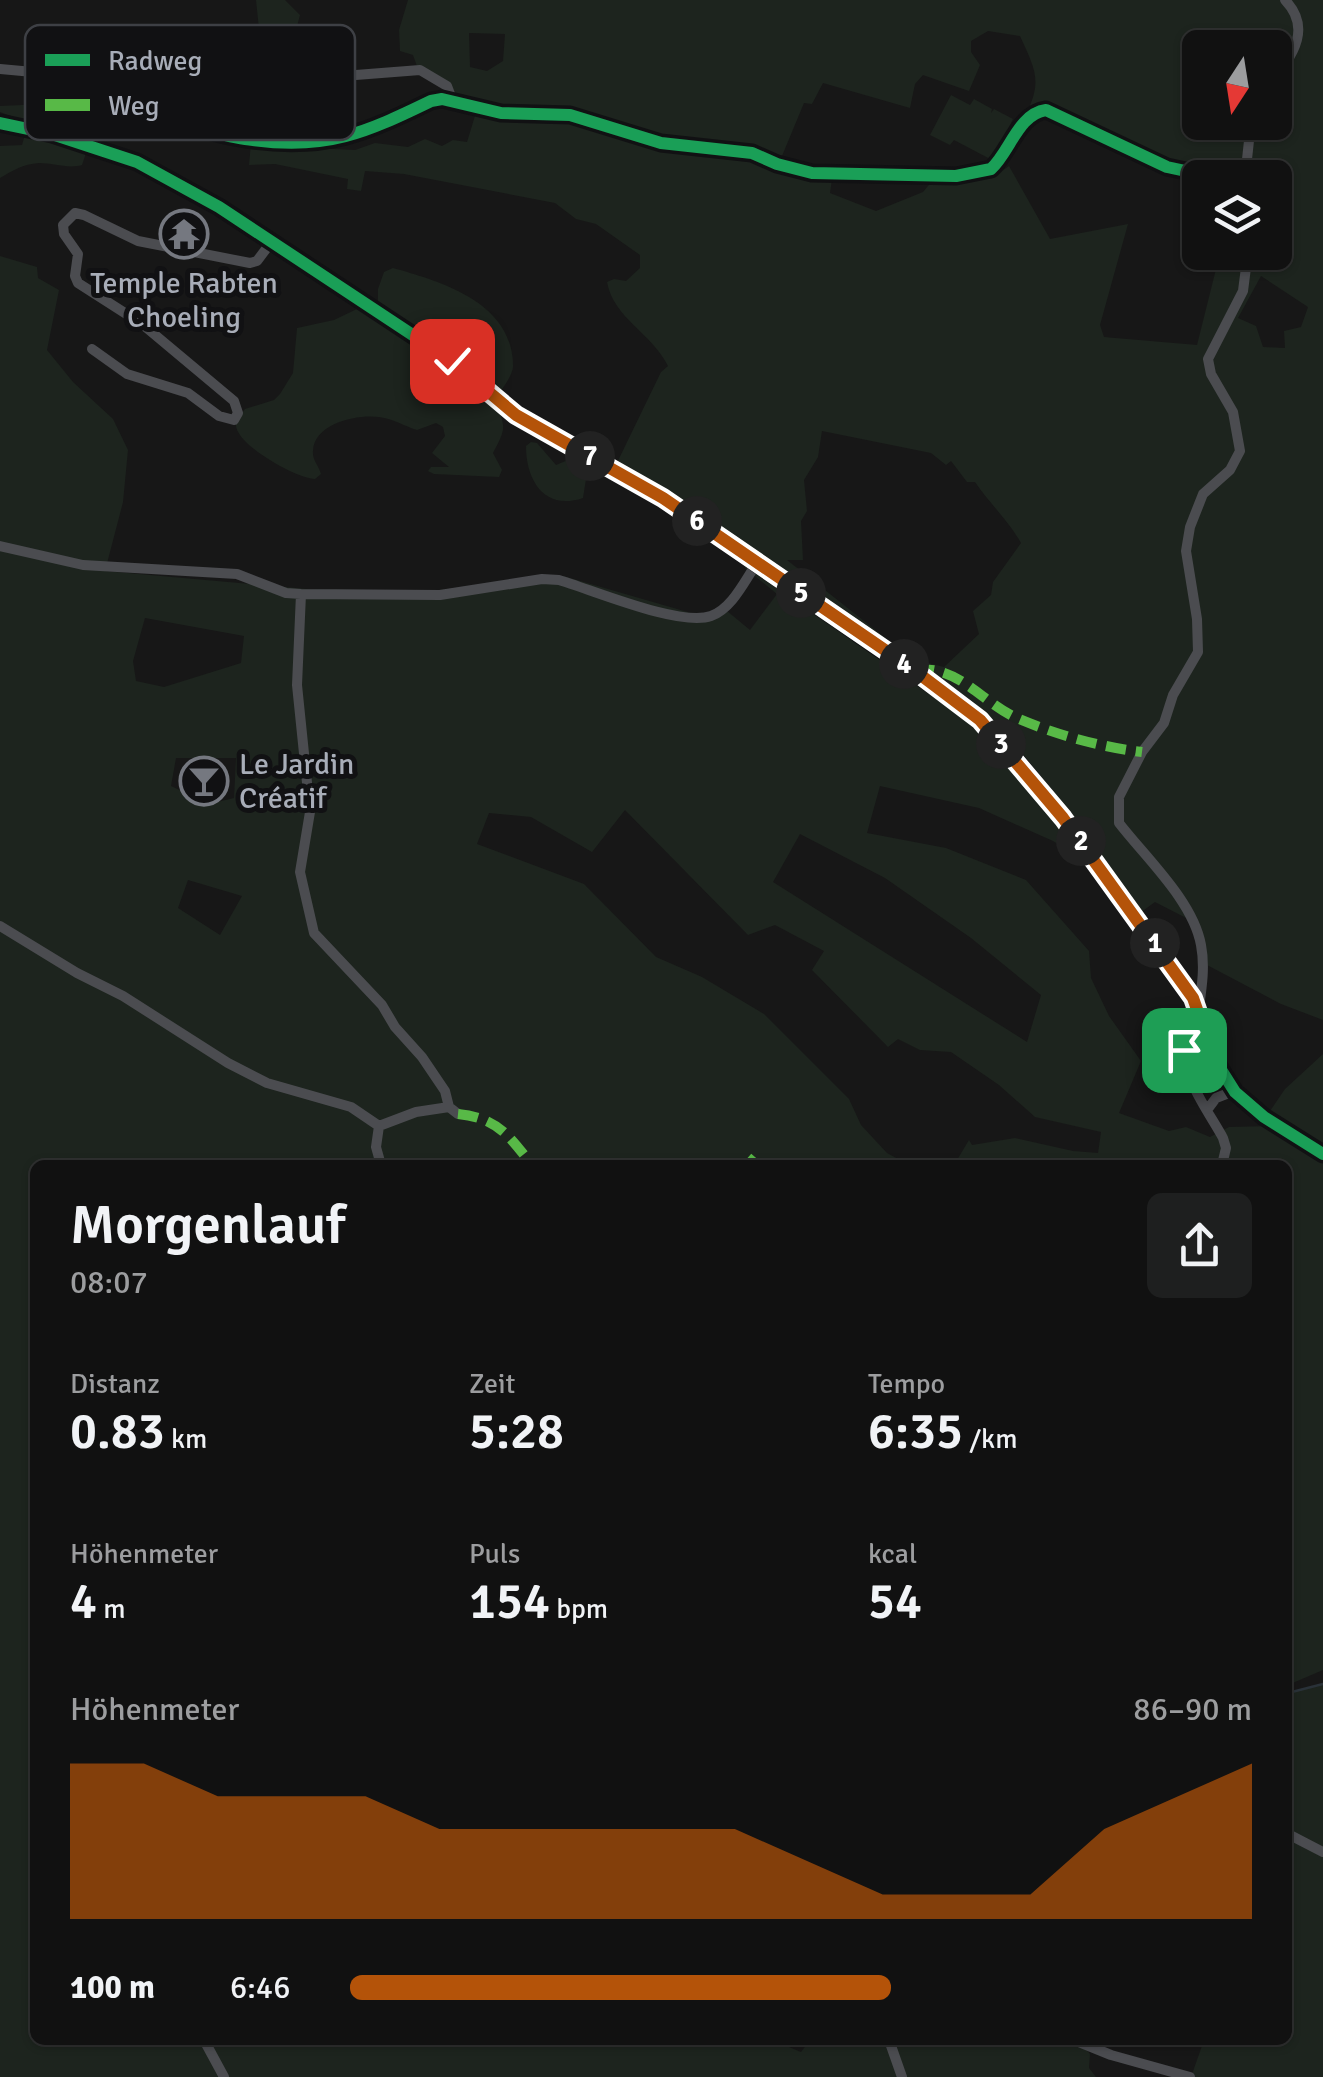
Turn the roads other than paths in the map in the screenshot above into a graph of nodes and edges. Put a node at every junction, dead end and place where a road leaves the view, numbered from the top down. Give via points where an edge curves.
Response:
1 (1285, 0) edge
2 (1292, 53) edge
3 (0, 69) edge
4 (25, 71) edge
5 (355, 75) edge
6 (453, 102) junction
7 (0, 123) edge
8 (25, 128) edge
9 (355, 133) edge
10 (69, 140) edge
11 (251, 140) edge
12 (333, 140) edge
13 (1182, 170) edge
14 (272, 242) junction
15 (1246, 270) edge
16 (92, 349) dead end
17 (0, 546) edge
18 (757, 563) junction
19 (301, 594) junction
20 (0, 926) edge
21 (1199, 1015) junction
22 (1234, 1091) junction
23 (1207, 1110) junction
24 (378, 1126) junction
25 (1323, 1154) edge
26 (380, 1160) edge
27 (1223, 1160) edge
28 (1292, 1836) edge
29 (1323, 1852) edge
30 (207, 2045) edge
31 (890, 2045) edge
32 (1086, 2045) edge
33 (224, 2077) edge
34 (902, 2077) edge
35 (1190, 2077) edge

1 - 2 street via 1300,31
3 - 4 street
5 - 6 street via 420,70 447,86
6 - 9 street via 431,101
6 - 13 street via 501,113 570,115 661,143 752,152 812,173 905,176 991,170 1026,120 1046,110
7 - 8 street
10 - 14 street via 155,170
11 - 12 street
14 - 16 street via 250,263 138,241 84,214 63,225 78,254 78,283 142,324 234,401 234,420 188,393 127,374
14 - 18 street via 452,361 528,423 663,498
15 - 21 street via 1243,290 1208,359 1233,412 1240,452 1203,494 1190,527 1186,550 1198,652 1118,805 1120,823 1194,920 1203,968
17 - 19 street via 83,565 237,574
18 - 19 street via 722,610 691,619 559,580 440,595
18 - 21 street via 980,720 1063,818
19 - 24 street via 296,685 310,812 300,872 314,933 367,986 454,1111 416,1112
20 - 24 street via 241,1070 352,1106
21 - 22 street
21 - 23 street via 1184,1059
22 - 23 street
22 - 25 street
23 - 27 street via 1226,1148
24 - 26 street
28 - 29 street
30 - 33 street
31 - 34 street
32 - 35 street

